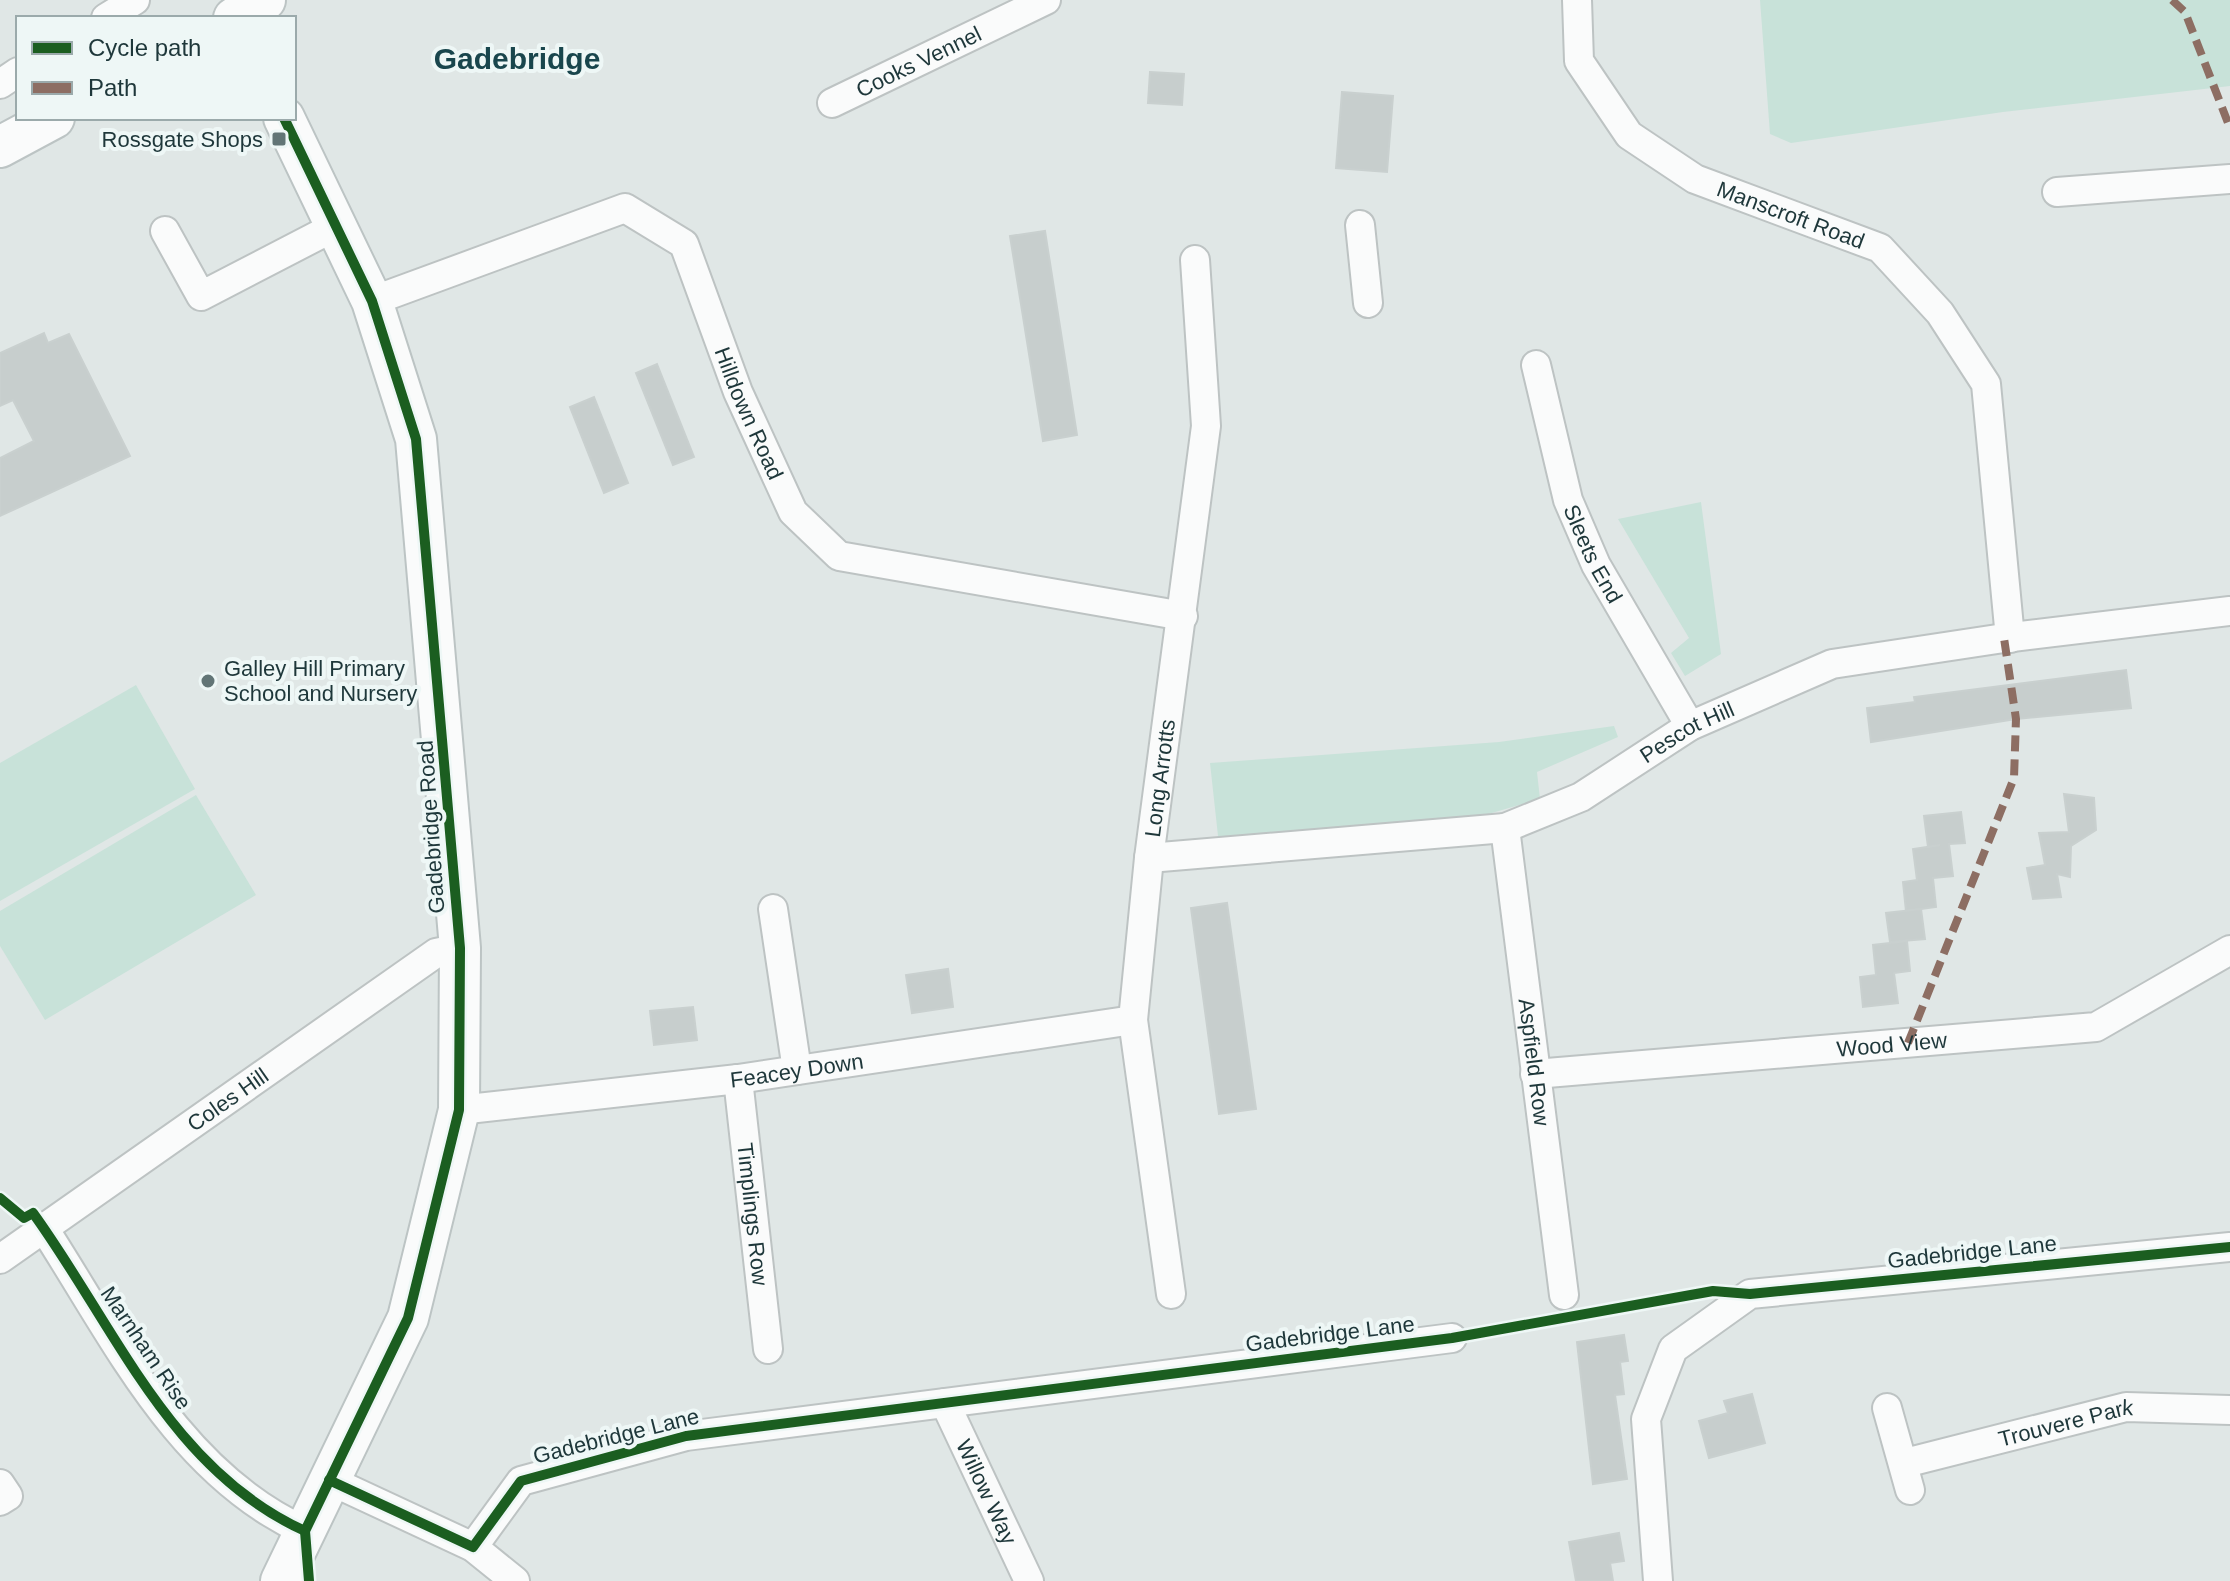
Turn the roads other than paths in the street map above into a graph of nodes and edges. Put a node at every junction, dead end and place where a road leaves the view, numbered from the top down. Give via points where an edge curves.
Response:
1 (135, 0) edge
2 (265, 0) edge
3 (1046, 0) edge
4 (1577, 0) edge
5 (109, 16) edge
6 (237, 16) edge
7 (832, 103) dead end
8 (50, 120) edge
9 (285, 120) edge
10 (1, 142) edge
11 (2230, 179) edge
12 (2057, 192) dead end
13 (338, 225) junction
14 (1360, 225) dead end
15 (165, 231) dead end
16 (1195, 260) dead end
17 (372, 301) junction
18 (1368, 303) dead end
19 (1536, 365) dead end
20 (2230, 611) edge
21 (1183, 616) junction
22 (2010, 638) junction
23 (1690, 726) junction
24 (1505, 828) junction
25 (1149, 858) junction
26 (773, 909) dead end
27 (460, 948) junction
28 (2230, 950) edge
29 (1133, 1020) junction
30 (797, 1070) junction
31 (1535, 1074) junction
32 (738, 1079) junction
33 (459, 1110) junction
34 (45, 1230) junction
35 (2230, 1247) edge
36 (0, 1259) edge
37 (1171, 1294) dead end
38 (1564, 1295) dead end
39 (1452, 1338) dead end
40 (768, 1349) dead end
41 (945, 1403) junction
42 (1887, 1408) dead end
43 (2230, 1410) edge
44 (329, 1480) junction
45 (0, 1484) edge
46 (0, 1501) edge
47 (305, 1531) junction
48 (473, 1547) junction
49 (281, 1581) edge
50 (515, 1581) edge
51 (1029, 1581) edge
52 (1658, 1581) edge

1 - 5 street
2 - 6 street
3 - 7 street, Cooks Vennel
4 - 22 street, Manscroft Road via 1579,61 1629,135 1695,179 1880,248 1940,313 1986,384
8 - 10 street
9 - 13 street, Gadebridge Road
11 - 12 street
13 - 15 street via 201,296
13 - 17 street, Gadebridge Road
14 - 18 street
16 - 21 street, Long Arrotts via 1206,426
17 - 21 street, Hilldown Road via 625,208 684,244 738,392 793,512 839,556
17 - 27 street, Gadebridge Road via 416,439
19 - 23 street, Sleets End via 1568,500 1596,565
20 - 22 street, Pescot Hill
21 - 25 street, Long Arrotts
22 - 23 street, Pescot Hill via 1832,664
23 - 24 street, Pescot Hill via 1581,797
24 - 25 street, Pescot Hill
24 - 31 street, Aspfield Row
25 - 29 street, Long Arrotts
26 - 30 street
27 - 33 street, Gadebridge Road
27 - 34 street, Coles Hill via 436,953
28 - 31 street, Wood View via 2096,1027
29 - 30 street, Feacey Down
29 - 37 street, Long Arrotts
30 - 32 street, Feacey Down
31 - 38 street, Aspfield Row
32 - 33 street, Feacey Down
32 - 40 street, Timplings Row
33 - 44 street, Gadebridge Road via 408,1318
34 - 36 street, Coles Hill
34 - 47 street, Marnham Rise via 159,1409 214,1472
35 - 52 street, Gadebridge Lane via 1750,1294 1673,1349 1646,1419
39 - 41 street, Gadebridge Lane
41 - 48 street, Gadebridge Lane via 686,1436 521,1481
41 - 51 street, Willow Way
42 - 43 street, Trouvere Park via 1908,1476 2126,1407
44 - 47 street, Gadebridge Road
44 - 48 street
45 - 46 street via 8,1496
47 - 49 street, Gadebridge Road
48 - 50 street

